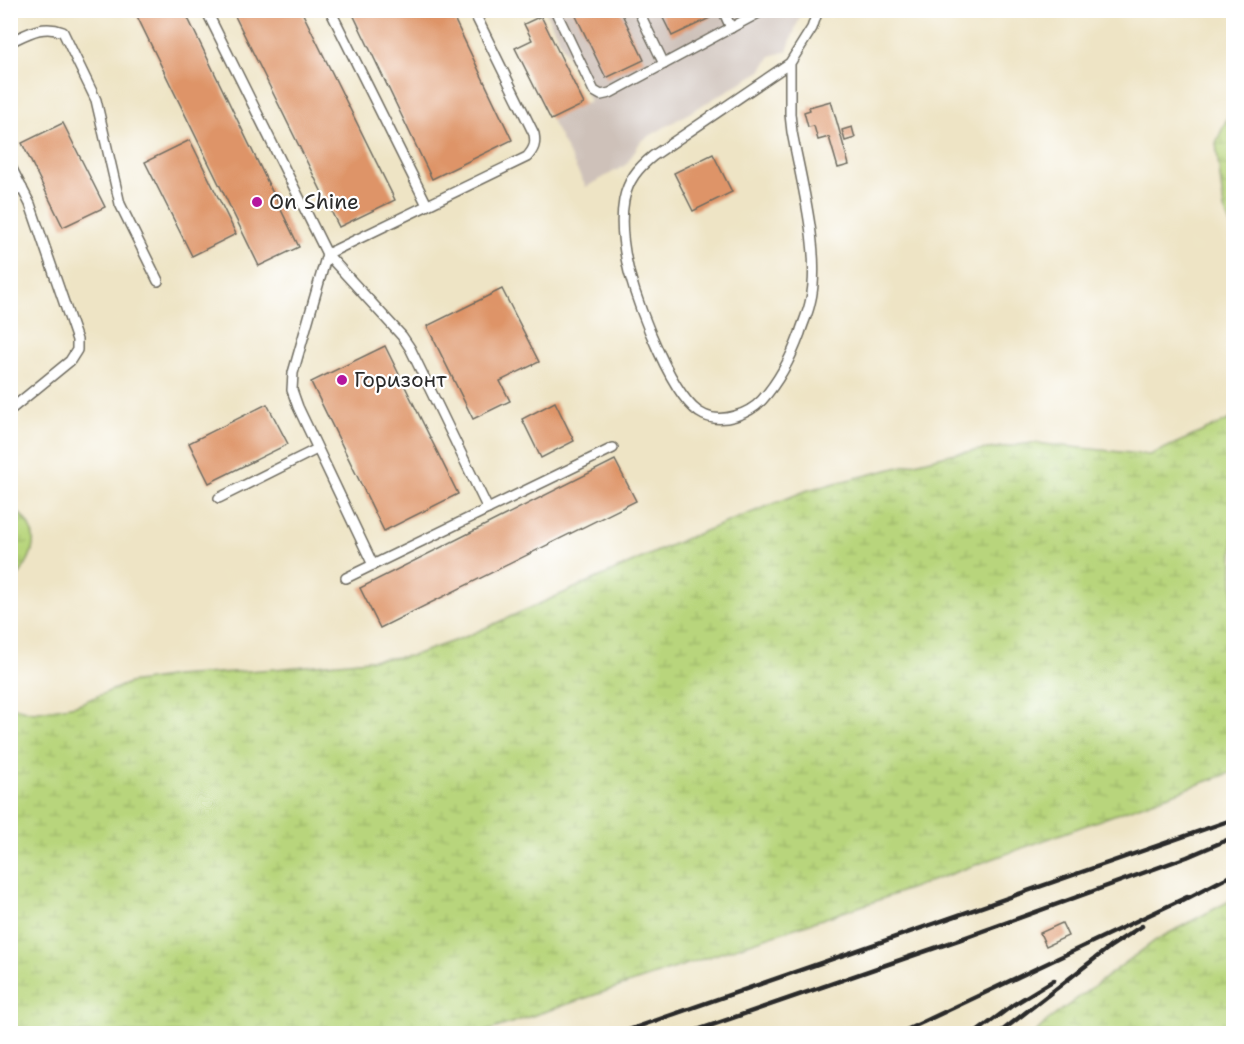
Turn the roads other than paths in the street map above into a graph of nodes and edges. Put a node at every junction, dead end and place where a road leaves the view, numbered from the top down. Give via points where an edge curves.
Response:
1 (206, 10) edge
2 (330, 10) edge
3 (472, 10) edge
4 (555, 10) edge
5 (638, 10) edge
6 (723, 10) edge
7 (764, 10) edge
8 (818, 10) edge
9 (731, 28) junction
10 (10, 42) edge
11 (790, 63) junction
12 (664, 64) junction
13 (10, 165) edge
14 (22, 188) junction
15 (10, 193) edge
16 (427, 206) junction
17 (327, 254) junction
18 (158, 281) dead end
19 (10, 410) edge
20 (613, 448) dead end
21 (317, 449) junction
22 (219, 498) dead end
23 (488, 509) junction
24 (373, 565) junction
25 (346, 578) dead end

1 - 17 lane
2 - 16 lane
3 - 16 lane via 536,142 527,157
4 - 12 lane via 594,91 601,95
5 - 12 lane
6 - 9 lane
7 - 9 lane
8 - 11 lane via 812,28
9 - 12 lane
10 - 18 lane via 42,28 63,32 96,100 120,204
11 - 11 lane via 640,167 629,182 624,202 629,272 657,350 679,391 703,415 720,419 758,405 775,386 795,348 811,302 812,244 792,132
13 - 14 lane
14 - 15 lane
14 - 19 lane via 77,340 77,350 70,361
16 - 17 lane
17 - 21 lane via 293,373 292,390
17 - 23 lane via 410,348
20 - 23 lane
21 - 22 lane
21 - 24 lane
23 - 24 lane
24 - 25 lane

